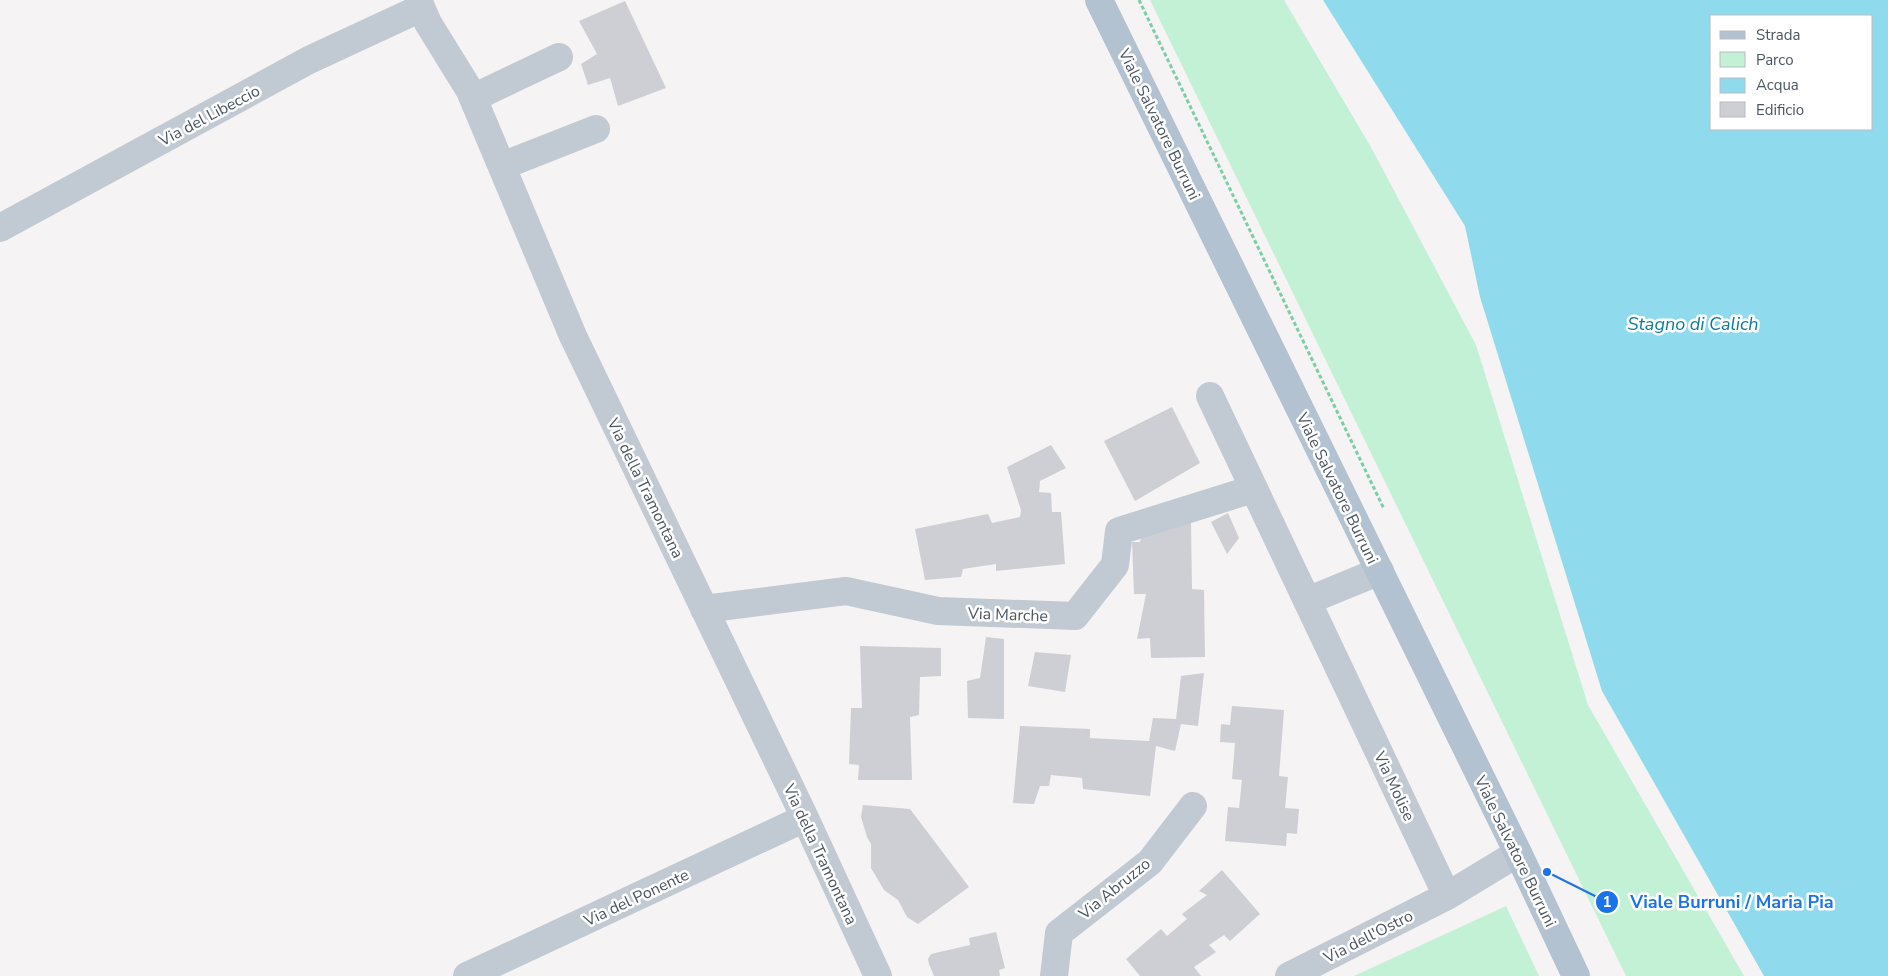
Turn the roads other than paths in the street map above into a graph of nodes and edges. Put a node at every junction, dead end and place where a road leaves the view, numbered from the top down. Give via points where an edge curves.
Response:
1 (1099, 0) edge
2 (419, 4) edge
3 (559, 57) dead end
4 (473, 98) junction
5 (596, 129) dead end
6 (502, 166) junction
7 (0, 228) edge
8 (1210, 396) dead end
9 (1253, 488) junction
10 (1380, 571) junction
11 (1306, 601) junction
12 (704, 608) junction
13 (1193, 806) dead end
14 (805, 818) junction
15 (1518, 853) junction
16 (1447, 896) junction
17 (468, 976) edge
18 (878, 976) edge
19 (1054, 976) edge
20 (1289, 976) edge
21 (1576, 976) edge

1 - 10 main road, Viale Salvatore Burruni
2 - 4 street, Via della Tramontana
2 - 7 street, Via del Libeccio
3 - 4 street
4 - 6 street, Via della Tramontana
5 - 6 street
6 - 12 street, Via della Tramontana via 573,336
8 - 9 street, Via Molise
9 - 11 street, Via Molise
9 - 12 street, Via Marche via 1119,531 1115,565 1075,616 938,611 846,591
10 - 11 street
10 - 15 main road, Viale Salvatore Burruni
11 - 16 street, Via Molise
12 - 14 street, Via della Tramontana
13 - 19 street, Via Abruzzo via 1150,862 1058,932
14 - 17 street, Via del Ponente
14 - 18 street, Via della Tramontana
15 - 16 street
15 - 21 main road, Viale Salvatore Burruni
16 - 20 street, Via dell'Ostro

